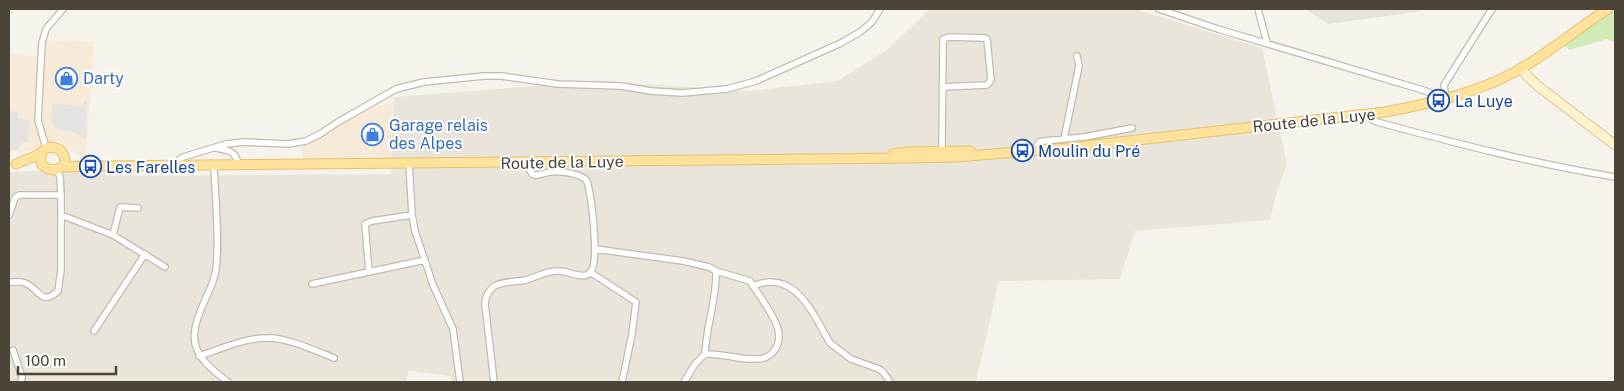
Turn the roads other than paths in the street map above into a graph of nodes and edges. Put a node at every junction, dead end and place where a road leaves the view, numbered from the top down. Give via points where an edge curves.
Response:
1 (63, 9) edge
2 (880, 9) edge
3 (1158, 9) edge
4 (1258, 9) edge
5 (1492, 9) edge
6 (1608, 9) edge
7 (1267, 43) junction
8 (1077, 56) dead end
9 (1521, 68) junction
10 (942, 87) junction
11 (1442, 100) junction
12 (1366, 114) junction
13 (1132, 128) dead end
14 (1064, 140) junction
15 (1615, 145) edge
16 (213, 148) junction
17 (1035, 150) junction
18 (43, 151) junction
19 (64, 154) junction
20 (943, 154) junction
21 (528, 162) junction
22 (409, 163) junction
23 (12, 164) edge
24 (42, 165) junction
25 (238, 165) junction
26 (100, 166) junction
27 (177, 166) junction
28 (214, 166) junction
29 (60, 169) junction
30 (1615, 177) edge
31 (61, 195) junction
32 (138, 208) dead end
33 (61, 214) junction
34 (9, 215) edge
35 (412, 215) junction
36 (113, 235) junction
37 (595, 249) junction
38 (145, 254) junction
39 (425, 260) junction
40 (165, 267) dead end
41 (716, 271) junction
42 (369, 272) junction
43 (590, 272) junction
44 (9, 282) edge
45 (312, 284) dead end
46 (753, 286) junction
47 (94, 331) dead end
48 (13, 350) dead end
49 (705, 354) junction
50 (199, 356) junction
51 (334, 358) dead end
52 (20, 382) edge
53 (228, 382) edge
54 (460, 382) edge
55 (494, 382) edge
56 (622, 382) edge
57 (684, 382) edge
58 (890, 382) edge

1 - 18 street via 46,29 42,43 38,120
2 - 16 street via 872,22 841,43 756,81 727,89 682,93 621,86 558,84 501,76 424,82 396,89 306,141 288,144 245,142
3 - 7 street
4 - 7 street
5 - 11 street via 1444,85
6 - 9 main road, Route de la Luye
7 - 11 street via 1426,91
8 - 14 street via 1079,66
9 - 11 main road, Route de la Luye via 1481,87
9 - 15 street via 1538,86
10 - 10 street via 943,39 988,39 989,83
10 - 20 street
11 - 12 main road, Route de la Luye
12 - 17 main road, Route de la Luye
12 - 30 street via 1377,122 1503,154
13 - 14 street
14 - 17 street via 1039,142
16 - 25 street via 232,152
16 - 27 street via 183,157
17 - 20 main road, Route de la Luye
18 - 19 main road via 58,148
18 - 23 main road
18 - 24 main road
19 - 26 main road, Route de la Luye
19 - 29 main road via 65,163
20 - 21 main road, Route de la Luye via 873,158
21 - 22 main road, Route de la Luye
21 - 37 street via 530,171 537,176 555,171 584,177 589,186
22 - 25 main road, Route de la Luye
22 - 35 street
23 - 24 main road
24 - 29 main road via 48,169
25 - 28 main road, Route de la Luye
26 - 27 main road, Route de la Luye
26 - 29 main road, Route de la Luye
27 - 28 main road, Route de la Luye
28 - 50 street via 218,254 215,273 196,322 194,337
29 - 31 street
31 - 33 street
31 - 34 street via 18,195
32 - 36 street via 120,207
33 - 36 street
33 - 44 street via 58,291 49,297 43,296 26,283
35 - 39 street
35 - 42 street via 365,224
36 - 38 street
37 - 41 street via 683,261
37 - 43 street
38 - 40 street
38 - 47 street
39 - 42 street
39 - 54 street via 453,329
41 - 46 street via 750,281
41 - 49 street
42 - 45 street
43 - 55 street via 584,276 550,271 492,288 485,304
43 - 56 street via 636,302
46 - 49 street via 777,326 779,336 773,353 759,359
46 - 58 street via 775,281 795,291 834,348 851,359 879,369
48 - 52 street via 22,377
49 - 57 street
50 - 51 street via 245,340 268,338 300,344
50 - 53 street

